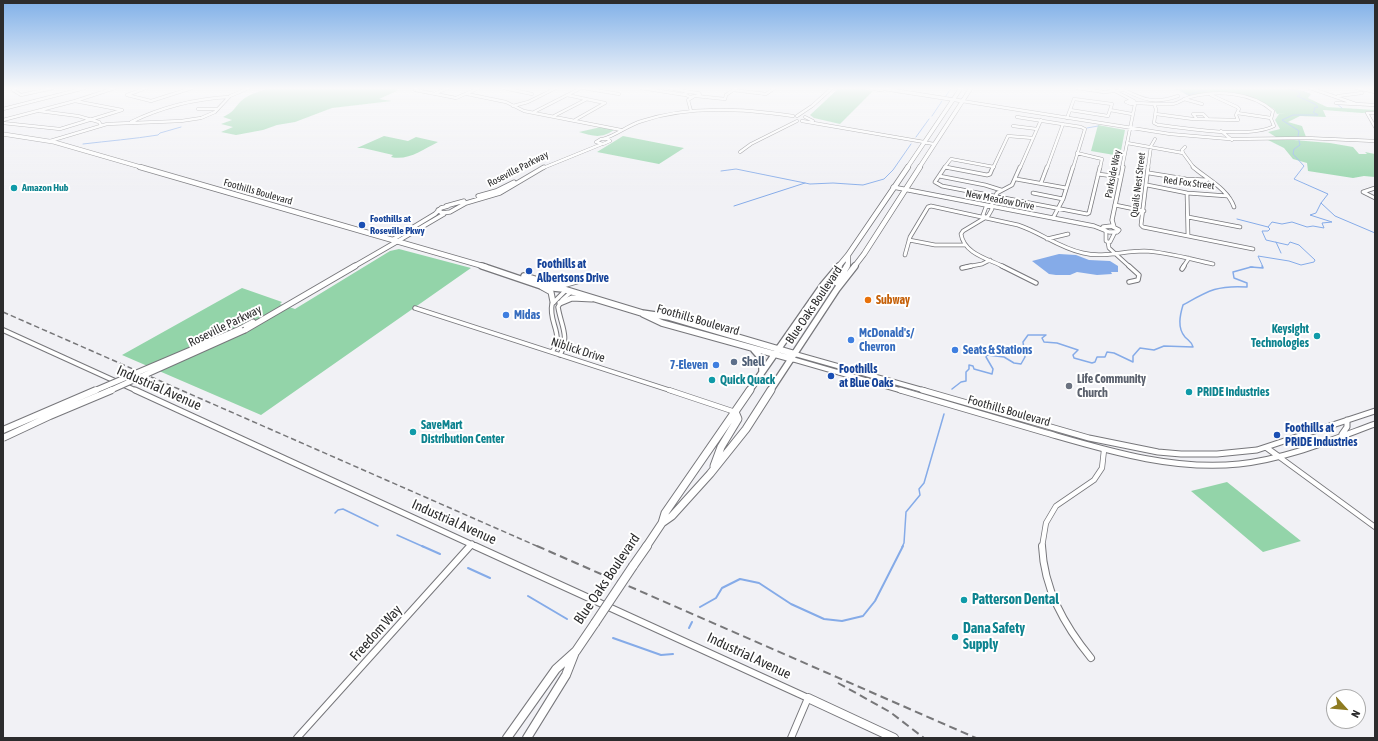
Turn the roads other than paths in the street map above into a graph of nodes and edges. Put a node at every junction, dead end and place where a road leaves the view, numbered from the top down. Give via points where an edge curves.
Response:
1 (14, 123) edge
2 (84, 123) edge
3 (124, 123) edge
4 (140, 123) edge
5 (154, 123) edge
6 (586, 123) edge
7 (639, 123) edge
8 (645, 123) edge
9 (790, 123) edge
10 (819, 123) edge
11 (821, 123) edge
12 (937, 123) edge
13 (948, 123) edge
14 (1039, 123) edge
15 (1055, 123) edge
16 (1096, 123) edge
17 (1131, 123) edge
18 (1155, 123) edge
19 (1273, 123) edge
20 (1374, 123) edge
21 (1063, 124) junction
22 (101, 125) joint
23 (1013, 126) dead end
24 (1375, 127) edge
25 (841, 128) junction
26 (1130, 128) junction
27 (621, 130) junction
28 (1037, 130) junction
29 (1220, 131) junction
30 (871, 133) junction
31 (3, 134) edge
32 (1033, 138) junction
33 (603, 139) junction
34 (1155, 139) dead end
35 (1232, 140) junction
36 (50, 141) junction
37 (610, 141) junction
38 (596, 142) junction
39 (924, 142) junction
40 (1375, 142) edge
41 (1127, 143) junction
42 (602, 144) junction
43 (934, 144) junction
44 (1151, 147) junction
45 (1185, 147) dead end
46 (740, 152) dead end
47 (1077, 153) junction
48 (1182, 153) junction
49 (945, 167) junction
50 (994, 167) junction
51 (1098, 173) junction
52 (1149, 173) junction
53 (525, 175) junction
54 (939, 176) junction
55 (1120, 177) junction
56 (1016, 179) junction
57 (1208, 180) junction
58 (1041, 183) junction
59 (513, 185) junction
60 (1147, 185) junction
61 (894, 186) junction
62 (906, 188) junction
63 (1066, 188) junction
64 (1375, 188) edge
65 (502, 189) junction
66 (1001, 190) junction
67 (1033, 193) dead end
68 (1187, 193) junction
69 (1228, 196) junction
70 (995, 197) junction
71 (1375, 198) edge
72 (1063, 200) junction
73 (991, 205) junction
74 (1115, 205) junction
75 (446, 206) junction
76 (1234, 207) dead end
77 (456, 209) junction
78 (1056, 209) junction
79 (438, 210) junction
80 (985, 211) junction
81 (1144, 211) junction
82 (446, 213) junction
83 (990, 213) junction
84 (985, 217) junction
85 (1053, 217) junction
86 (1188, 217) junction
87 (1112, 220) junction
88 (1114, 227) junction
89 (1240, 227) dead end
90 (1105, 228) junction
91 (1115, 232) junction
92 (1068, 234) dead end
93 (1188, 236) junction
94 (1106, 238) junction
95 (1046, 239) junction
96 (1110, 239) junction
97 (395, 240) junction
98 (909, 240) junction
99 (1108, 242) junction
100 (964, 245) junction
101 (1253, 249) dead end
102 (905, 254) dead end
103 (848, 255) junction
104 (1115, 255) junction
105 (1189, 258) junction
106 (990, 260) junction
107 (1213, 264) dead end
108 (962, 268) dead end
109 (1182, 269) dead end
110 (577, 281) dead end
111 (1129, 282) dead end
112 (541, 283) junction
113 (1036, 283) dead end
114 (840, 285) junction
115 (566, 290) junction
116 (594, 299) junction
117 (553, 302) junction
118 (560, 303) junction
119 (415, 308) dead end
120 (642, 313) junction
121 (662, 323) junction
122 (687, 323) junction
123 (243, 329) junction
124 (3, 330) edge
125 (745, 346) junction
126 (552, 352) junction
127 (778, 352) junction
128 (560, 354) junction
129 (793, 356) junction
130 (762, 375) junction
131 (1375, 411) edge
132 (735, 412) junction
133 (1347, 420) junction
134 (1375, 424) edge
135 (3, 430) edge
136 (1340, 436) junction
137 (3, 438) edge
138 (1104, 441) junction
139 (1267, 448) junction
140 (1104, 450) junction
141 (1278, 456) junction
142 (712, 471) junction
143 (662, 523) junction
144 (1375, 527) edge
145 (472, 544) junction
146 (576, 651) junction
147 (1091, 658) dead end
148 (808, 698) junction
149 (298, 738) edge
150 (507, 738) edge
151 (527, 738) edge
152 (791, 738) edge
153 (894, 738) edge

1 - 2 street via 60,129
3 - 22 street
4 - 5 street
6 - 27 street
7 - 27 street
8 - 37 street via 624,130
9 - 46 street
10 - 25 street
11 - 25 street
12 - 39 main road, Blue Oaks Boulevard
13 - 43 main road, Blue Oaks Boulevard
14 - 28 street
15 - 21 street
16 - 26 street
17 - 26 street, Parkside Way
18 - 29 street via 1181,128
19 - 29 street via 1274,126 1270,130
20 - 24 street
21 - 47 street via 1081,126 1085,129
21 - 58 street
22 - 36 street
23 - 28 street
25 - 30 street
26 - 35 street
26 - 41 street, Parkside Way
27 - 33 street
28 - 32 street
29 - 35 street
30 - 39 street
30 - 39 street
31 - 36 main road, Foothills Boulevard
32 - 50 street via 1008,136
32 - 56 street
33 - 37 street
33 - 38 street, Roseville Parkway
34 - 44 street
35 - 40 street via 1306,138
36 - 97 main road, Foothills Boulevard
37 - 42 street, Roseville Parkway
38 - 42 street
38 - 53 street, Roseville Parkway
39 - 43 street
39 - 61 main road, Blue Oaks Boulevard
41 - 44 street
41 - 55 street, Parkside Way
42 - 59 street, Roseville Parkway via 546,166
43 - 62 main road, Blue Oaks Boulevard
44 - 48 street
44 - 52 street, Quails Nest Street
45 - 48 street
47 - 51 street via 1101,158
47 - 63 street
48 - 57 street via 1192,168
49 - 50 street via 987,175
49 - 50 street via 951,159
49 - 54 street
51 - 55 street
51 - 78 street via 1089,213
52 - 57 street
52 - 60 street, Quails Nest Street
53 - 59 street
53 - 65 street, Roseville Parkway
54 - 66 street
54 - 70 street via 936,184
55 - 74 street, Parkside Way
56 - 58 street
56 - 66 street via 1012,185
57 - 69 street
58 - 63 street
59 - 65 street
59 - 77 street, Roseville Parkway via 494,196 463,204
60 - 68 street, Red Fox Street
60 - 81 street, Quails Nest Street
61 - 62 street, New Meadow Drive
61 - 103 main road, Blue Oaks Boulevard
62 - 73 street, New Meadow Drive
62 - 114 main road, Blue Oaks Boulevard via 864,254
63 - 72 street
64 - 71 street via 1363,192
65 - 75 street, Roseville Parkway
66 - 70 street
67 - 72 street
68 - 69 street, Red Fox Street
68 - 86 street
69 - 76 street
70 - 73 street
70 - 78 street
72 - 78 street
73 - 80 street via 986,207
73 - 83 street
73 - 85 street, New Meadow Drive
74 - 81 street
74 - 87 street, Parkside Way
75 - 77 street via 454,206
75 - 79 street, Roseville Parkway
77 - 82 street, Roseville Parkway
78 - 85 street
79 - 82 street
79 - 97 street, Roseville Parkway
80 - 83 street
80 - 84 street
81 - 93 street, Quails Nest Street via 1141,224 1143,227
82 - 97 street, Roseville Parkway
83 - 84 street
84 - 95 street via 1024,226
84 - 98 street via 931,206
84 - 100 street via 963,231 961,238
85 - 90 street, New Meadow Drive
86 - 89 street
86 - 93 street
87 - 88 street, Parkside Way
87 - 90 street, Parkside Way
88 - 90 street
88 - 91 street, Parkside Way via 1119,230
90 - 91 street
90 - 94 street
91 - 96 street
92 - 95 street
93 - 101 street
94 - 96 street
94 - 99 street
95 - 104 street via 1077,252
96 - 99 street
97 - 112 main road, Foothills Boulevard
97 - 123 main road, Roseville Parkway
98 - 100 street
98 - 102 street
99 - 104 street
100 - 106 street
103 - 114 main road via 848,264 837,283
103 - 127 main road, Blue Oaks Boulevard via 823,285
104 - 105 street via 1154,252
104 - 111 street via 1139,276 1138,280
105 - 107 street
105 - 109 street
106 - 108 street
106 - 113 street
110 - 112 main road via 563,285
112 - 115 main road, Foothills Boulevard
112 - 117 main road via 554,295
114 - 129 main road, Blue Oaks Boulevard
115 - 116 main road, Foothills Boulevard
115 - 117 street
115 - 118 street
116 - 118 main road via 572,298
116 - 120 main road, Foothills Boulevard
117 - 126 street via 551,313 558,341
118 - 128 street via 559,311 566,337 565,347
119 - 126 street, Niblick Drive
120 - 121 main road, Foothills Boulevard
120 - 122 main road, Foothills Boulevard via 657,314
121 - 122 main road via 670,320
121 - 125 main road, Foothills Boulevard
122 - 127 main road, Foothills Boulevard
123 - 135 main road, Roseville Parkway, bridge
123 - 137 main road, Roseville Parkway, bridge
124 - 145 street, Industrial Avenue
125 - 127 main road, Foothills Boulevard
125 - 130 main road via 763,357
126 - 128 street, Niblick Drive
127 - 129 main road, Foothills Boulevard
127 - 130 main road, Blue Oaks Boulevard
128 - 132 street, Niblick Drive
129 - 138 street, Foothills Boulevard
129 - 140 street, Foothills Boulevard
129 - 142 main road, Blue Oaks Boulevard via 746,429
130 - 132 main road, Blue Oaks Boulevard
131 - 133 street, Foothills Boulevard
132 - 142 main road via 738,419 721,447
132 - 143 main road, Blue Oaks Boulevard via 665,513
133 - 136 street via 1348,427
133 - 139 street, Foothills Boulevard
134 - 136 street, Foothills Boulevard
136 - 141 street, Foothills Boulevard
138 - 139 street, Foothills Boulevard via 1181,454 1240,453
138 - 140 street
139 - 141 street
140 - 141 street, Foothills Boulevard via 1144,458 1199,464 1245,463
140 - 147 street via 1102,468 1098,475 1090,484 1056,506 1046,519 1041,541 1046,576 1064,621 1076,641
141 - 144 street
142 - 143 main road, Blue Oaks Boulevard via 672,516
143 - 146 main road, Blue Oaks Boulevard, bridge
145 - 148 street, Industrial Avenue
145 - 149 street, Freedom Way
146 - 150 main road, Blue Oaks Boulevard via 556,669
146 - 151 main road, Blue Oaks Boulevard via 566,675
148 - 152 street
148 - 153 main road, Industrial Avenue

